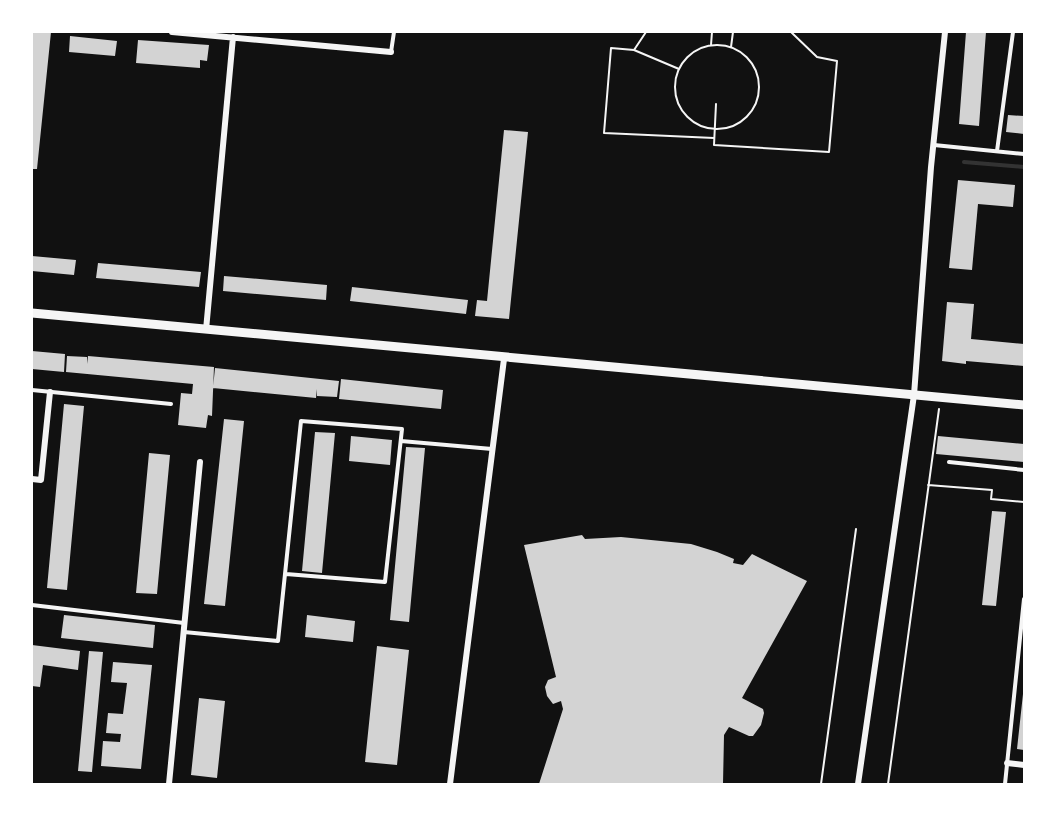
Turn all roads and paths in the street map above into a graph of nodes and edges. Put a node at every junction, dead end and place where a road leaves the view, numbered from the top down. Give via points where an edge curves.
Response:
1 (172, 32) edge
2 (394, 32) edge
3 (646, 32) edge
4 (712, 32) edge
5 (733, 32) edge
6 (790, 32) edge
7 (945, 32) edge
8 (1013, 32) edge
9 (233, 37) junction
10 (711, 45) junction
11 (731, 47) junction
12 (634, 50) junction
13 (391, 52) joint
14 (680, 69) junction
15 (716, 104) dead end
16 (715, 129) junction
17 (714, 138) junction
18 (934, 145) junction
19 (997, 151) junction
20 (1024, 153) edge
21 (32, 313) edge
22 (206, 330) junction
23 (504, 359) junction
24 (32, 390) edge
25 (50, 392) junction
26 (914, 395) junction
27 (940, 397) junction
28 (171, 404) dead end
29 (1024, 405) edge
30 (401, 441) junction
31 (492, 449) junction
32 (200, 462) dead end
33 (949, 462) dead end
34 (1024, 470) edge
35 (32, 479) edge
36 (928, 485) junction
37 (1024, 502) edge
38 (856, 530) dead end
39 (286, 574) junction
40 (1024, 599) edge
41 (32, 605) edge
42 (184, 623) junction
43 (183, 632) junction
44 (1007, 763) junction
45 (1024, 765) edge
46 (169, 784) edge
47 (450, 784) edge
48 (821, 784) edge
49 (858, 784) edge
50 (888, 784) edge
51 (1005, 784) edge

1 - 9 street
2 - 13 lane
3 - 12 path
4 - 10 path
5 - 11 path
6 - 17 path via 817,57 837,61 829,152 714,145
7 - 18 street
8 - 19 lane
9 - 13 street
9 - 22 street
10 - 11 path
10 - 14 path via 694,52
11 - 16 path via 755,68 759,94 740,123
12 - 14 path
12 - 17 path via 611,48 604,133
14 - 16 path via 675,89 679,106 690,120
15 - 16 path
16 - 17 path
18 - 19 lane
18 - 26 street
19 - 20 lane
21 - 22 street
22 - 23 street
23 - 26 street
23 - 31 street
24 - 25 lane
25 - 28 lane
25 - 35 street via 41,480
26 - 27 street
26 - 49 street
27 - 29 street
27 - 36 path
30 - 31 lane
30 - 39 lane via 385,582
30 - 39 lane via 402,429 301,421
31 - 47 street
32 - 42 street
33 - 34 lane
36 - 37 path via 992,490 991,499
36 - 50 path
38 - 48 path
39 - 43 lane via 278,641
40 - 44 lane
41 - 42 lane
42 - 43 street
43 - 46 street
44 - 45 street
44 - 51 lane

